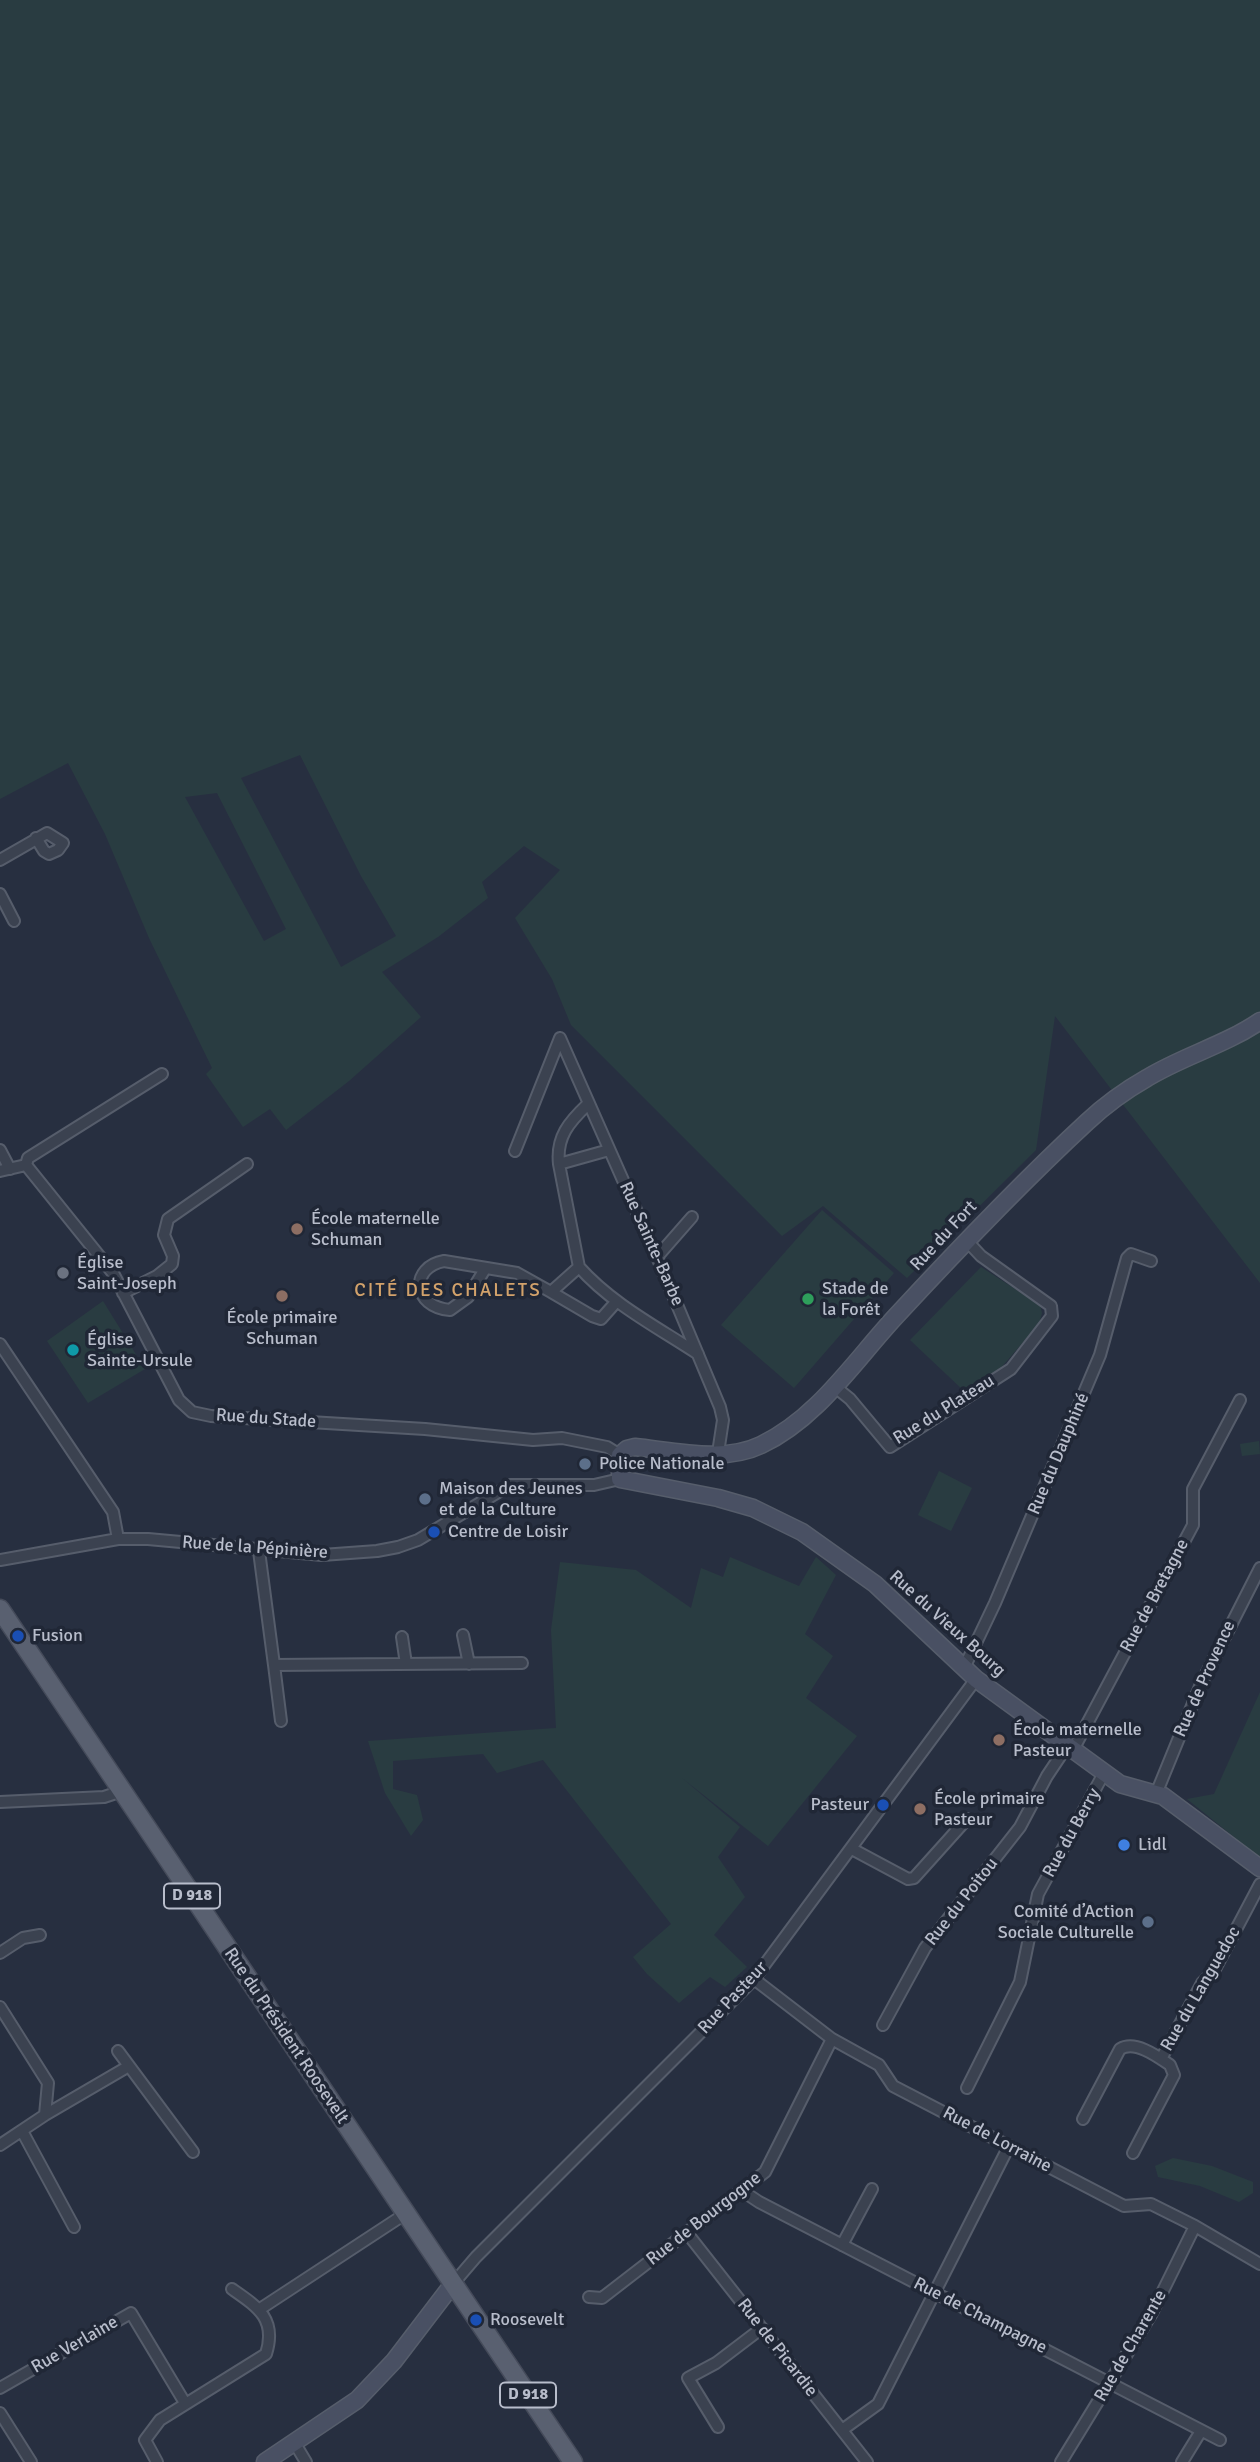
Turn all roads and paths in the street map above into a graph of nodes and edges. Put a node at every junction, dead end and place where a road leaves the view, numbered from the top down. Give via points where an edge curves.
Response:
1 (36, 838) dead end
2 (0, 860) edge
3 (0, 894) edge
4 (14, 921) dead end
5 (1260, 1021) edge
6 (162, 1074) dead end
7 (588, 1104) junction
8 (0, 1150) edge
9 (609, 1150) junction
10 (515, 1151) dead end
11 (247, 1164) dead end
12 (559, 1164) junction
13 (26, 1165) junction
14 (5, 1170) edge
15 (692, 1217) dead end
16 (966, 1240) junction
17 (657, 1257) junction
18 (1151, 1261) dead end
19 (579, 1267) junction
20 (485, 1269) junction
21 (551, 1292) junction
22 (123, 1293) junction
23 (617, 1301) junction
24 (0, 1344) edge
25 (698, 1354) junction
26 (834, 1386) junction
27 (1240, 1400) dead end
28 (718, 1453) junction
29 (620, 1455) junction
30 (620, 1479) junction
31 (118, 1539) junction
32 (258, 1551) junction
33 (0, 1560) edge
34 (1260, 1567) edge
35 (0, 1609) edge
36 (463, 1635) dead end
37 (402, 1637) dead end
38 (522, 1663) dead end
39 (407, 1664) junction
40 (469, 1664) junction
41 (274, 1665) junction
42 (970, 1673) junction
43 (281, 1721) dead end
44 (1070, 1748) junction
45 (1104, 1773) junction
46 (122, 1791) junction
47 (1156, 1794) junction
48 (0, 1802) edge
49 (967, 1818) dead end
50 (852, 1849) junction
51 (1260, 1868) edge
52 (1260, 1884) edge
53 (40, 1935) dead end
54 (0, 1953) edge
55 (754, 1979) junction
56 (0, 2007) edge
57 (3, 2020) edge
58 (883, 2025) dead end
59 (832, 2039) junction
60 (118, 2051) dead end
61 (1161, 2059) junction
62 (129, 2066) junction
63 (967, 2088) dead end
64 (45, 2115) junction
65 (1083, 2119) dead end
66 (22, 2131) junction
67 (0, 2145) edge
68 (1009, 2146) junction
69 (192, 2152) dead end
70 (1133, 2153) dead end
71 (872, 2189) dead end
72 (741, 2190) junction
73 (405, 2214) junction
74 (1195, 2226) junction
75 (74, 2227) dead end
76 (687, 2233) junction
77 (842, 2245) junction
78 (1260, 2264) edge
79 (452, 2285) junction
80 (232, 2289) dead end
81 (934, 2293) junction
82 (589, 2297) dead end
83 (260, 2309) junction
84 (762, 2328) junction
85 (1110, 2384) junction
86 (0, 2388) edge
87 (185, 2403) junction
88 (0, 2413) edge
89 (718, 2427) dead end
90 (842, 2430) junction
91 (1201, 2431) junction
92 (1220, 2440) dead end
93 (294, 2442) junction
94 (31, 2462) edge
95 (157, 2462) edge
96 (265, 2462) edge
97 (306, 2462) edge
98 (573, 2462) edge
99 (867, 2462) edge
100 (1061, 2462) edge
101 (1182, 2462) edge

1 - 2 street
3 - 4 street
5 - 16 street, Rue du Fort via 1147,1078 1111,1104
6 - 13 street via 28,1158
7 - 9 street, Rue Sainte-Barbe
7 - 10 street, Rue Sainte-Barbe via 560,1038
7 - 12 street via 561,1137
8 - 14 street
9 - 12 street
9 - 17 street, Rue Sainte-Barbe
11 - 22 street via 168,1219 164,1235 172,1264
12 - 19 street
13 - 14 street
13 - 22 street, Rue du Stade via 113,1273
15 - 17 street
16 - 26 street, Rue du Fort
16 - 26 street, Rue du Plateau via 1051,1306 1052,1316 1011,1368 890,1447
17 - 25 street, Rue Sainte-Barbe
18 - 42 street, Rue du Dauphiné via 1131,1254 1127,1258 1100,1355
19 - 21 street
19 - 23 street
20 - 20 street via 434,1262 421,1280 420,1292 426,1303 450,1310 468,1297
20 - 21 street via 517,1273
21 - 23 street via 601,1319
22 - 29 street, Rue du Stade via 179,1400 192,1412 533,1440 562,1438 607,1447
23 - 25 street
24 - 31 street via 113,1512
25 - 28 street, Rue Sainte-Barbe via 723,1420
26 - 28 street, Rue du Fort via 798,1423 771,1440 744,1451
27 - 44 street, Rue de Bretagne via 1193,1489 1192,1525
28 - 29 street, Rue du Fort via 635,1447
29 - 30 street
30 - 32 street, Rue de la Pépinière via 594,1485 510,1485 434,1532 398,1547 322,1555
30 - 42 street, Rue du Vieux Bourg via 753,1508 802,1532 875,1584
31 - 32 street, Rue de la Pépinière
31 - 33 street, Rue de la Pépinière
32 - 41 street
34 - 47 street, Rue de Provence via 1201,1684
35 - 46 main road, Rue du Président Roosevelt / D 918
36 - 40 street
37 - 39 street
38 - 40 street
39 - 40 street
39 - 41 street
41 - 43 street
42 - 44 street, Rue du Vieux Bourg
42 - 50 street, Rue Pasteur
44 - 45 street, Rue du Vieux Bourg
44 - 58 street, Rue du Poitou via 1047,1776 1020,1827 925,1948
45 - 47 street, Rue du Vieux Bourg via 1120,1784
45 - 63 street, Rue du Berry via 1038,1894 1020,1982
46 - 48 street via 104,1797
46 - 73 main road, Rue du Président Roosevelt / D 918
47 - 51 street, Rue du Vieux Bourg
49 - 50 street via 915,1878 908,1879
50 - 55 street, Rue Pasteur
52 - 61 street, Rue du Languedoc
53 - 54 street via 23,1938
55 - 59 street, Rue de Lorraine
55 - 79 street, Rue Pasteur
56 - 57 street
57 - 64 street via 48,2083
59 - 68 street, Rue de Lorraine via 879,2065 893,2085
59 - 72 street, Rue de Bourgogne via 765,2172
60 - 62 street
61 - 65 street, Rue du Languedoc via 1135,2046 1124,2046
61 - 70 street via 1174,2075
62 - 64 street
62 - 69 street
64 - 66 street
66 - 67 street
66 - 75 street
68 - 74 street, Rue de Lorraine via 1124,2206 1151,2204
68 - 81 street
71 - 77 street
72 - 76 street, Rue de Bourgogne
72 - 77 street, Rue de Champagne
73 - 79 main road, Rue du Président Roosevelt / D 918
73 - 83 street
74 - 78 street, Rue de Lorraine
74 - 85 street, Rue de Charente via 1152,2314
76 - 82 street, Rue de Bourgogne via 602,2298
76 - 84 street, Rue de Picardie
77 - 81 street, Rue de Champagne
79 - 93 street via 394,2361 357,2400
79 - 98 main road, Rue du Président Roosevelt / D 918
80 - 83 street
81 - 85 street, Rue de Champagne
81 - 90 street via 878,2404
83 - 87 street via 268,2323 266,2354
84 - 89 street via 688,2378
84 - 90 street, Rue de Picardie
85 - 91 street, Rue de Champagne
85 - 100 street, Rue de Charente
86 - 87 street, Rue Verlaine via 131,2313
87 - 95 street via 160,2420 145,2440
88 - 94 street
90 - 99 street, Rue de Picardie
91 - 92 street, Rue de Champagne
91 - 101 street
93 - 96 street
93 - 97 street

